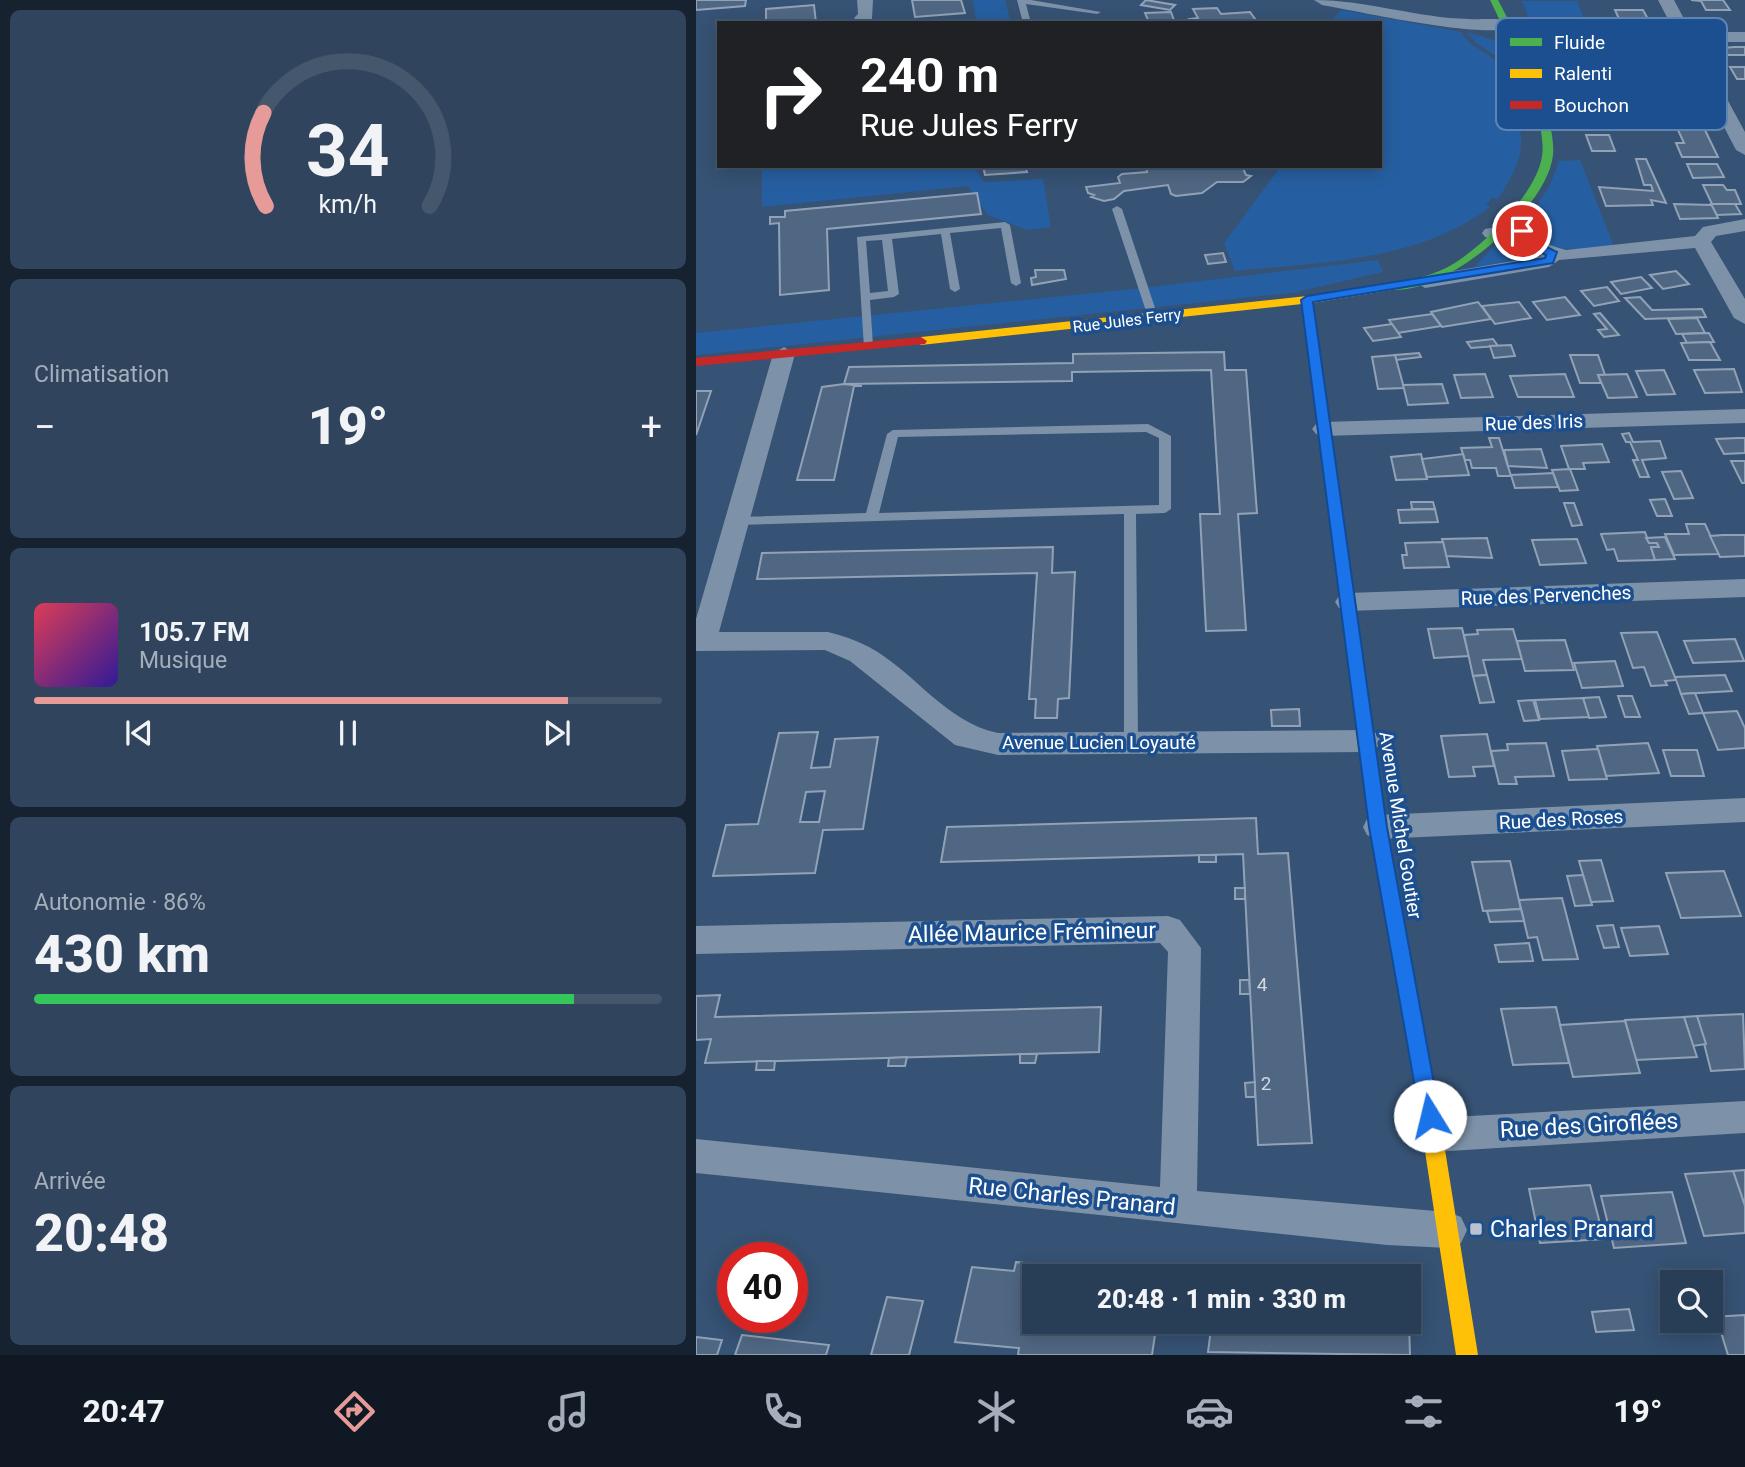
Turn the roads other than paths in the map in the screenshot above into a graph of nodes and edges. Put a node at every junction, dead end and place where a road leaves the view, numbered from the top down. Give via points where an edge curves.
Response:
1 (865, 0) edge
2 (1022, 0) edge
3 (1322, 0) edge
4 (1494, 0) edge
5 (1666, 0) edge
6 (1097, 12) dead end
7 (862, 18) dead end
8 (1505, 18) edge
9 (1675, 18) edge
10 (1027, 21) edge
11 (1496, 24) edge
12 (1727, 117) edge
13 (1544, 130) edge
14 (1744, 150) edge
15 (1117, 209) dead end
16 (1515, 212) junction
17 (1744, 225) edge
18 (945, 230) junction
19 (1492, 233) junction
20 (887, 236) junction
21 (1524, 240) junction
22 (1701, 241) junction
23 (1450, 251) dead end
24 (1559, 255) junction
25 (1429, 261) dead end
26 (1425, 282) junction
27 (1016, 283) dead end
28 (955, 289) dead end
29 (1347, 294) junction
30 (865, 297) junction
31 (1307, 300) junction
32 (1153, 317) junction
33 (1744, 318) edge
34 (868, 346) junction
35 (784, 354) junction
36 (696, 362) edge
37 (1744, 416) edge
38 (1324, 429) junction
39 (1130, 510) junction
40 (872, 516) junction
41 (737, 521) junction
42 (1744, 588) edge
43 (1348, 602) junction
44 (700, 642) edge
45 (1366, 741) junction
46 (1131, 742) junction
47 (1744, 810) edge
48 (1378, 827) junction
49 (696, 940) edge
50 (1744, 1117) edge
51 (1433, 1135) junction
52 (696, 1156) edge
53 (1178, 1207) junction
54 (1448, 1230) junction
55 (1467, 1355) edge

1 - 7 street via 866,16
2 - 6 lane
2 - 10 lane
3 - 11 street via 1455,24
4 - 8 street
5 - 9 street
12 - 14 street
13 - 16 street via 1548,156 1542,175
15 - 32 lane
16 - 19 street
16 - 21 street
17 - 22 street, Rue Jules Ferry via 1710,232
18 - 20 lane
18 - 27 lane via 1005,225
18 - 28 lane
19 - 21 street
19 - 23 street
19 - 26 street via 1457,267
20 - 30 lane via 861,239
20 - 30 lane via 894,294
21 - 24 street
22 - 24 street, Rue Jules Ferry
22 - 33 street
24 - 26 street, Rue Jules Ferry via 1549,261
25 - 29 street
26 - 29 street, Rue Jules Ferry
29 - 31 street, Rue Jules Ferry
30 - 34 lane
31 - 32 street, Rue Jules Ferry
31 - 38 street, Avenue Michel Goutier
32 - 34 street, Rue Jules Ferry
34 - 35 street, Rue Jules Ferry
35 - 36 street, Rue Jules Ferry
35 - 41 street
37 - 38 street, Rue des Iris
38 - 43 street, Avenue Michel Goutier
39 - 40 lane
39 - 40 lane via 1165,509 1165,436 1148,428 893,434
39 - 46 lane
40 - 41 lane
41 - 44 street
42 - 43 street, Rue des Pervenches
43 - 45 street, Avenue Michel Goutier
44 - 46 street, Avenue Lucien Loyauté via 803,640 843,646 860,654 965,737 998,744
45 - 46 street, Avenue Lucien Loyauté
45 - 48 street, Avenue Michel Goutier
47 - 48 street, Rue des Roses
48 - 51 street, Avenue Michel Goutier
49 - 53 street, Allée Maurice Frémineur via 1168,929 1185,948
50 - 51 street, Rue des Giroflées
51 - 54 street, Avenue Michel Goutier
52 - 53 street, Rue Charles Pranard
53 - 54 street, Rue Charles Pranard
54 - 55 street, Avenue Michel Goutier

